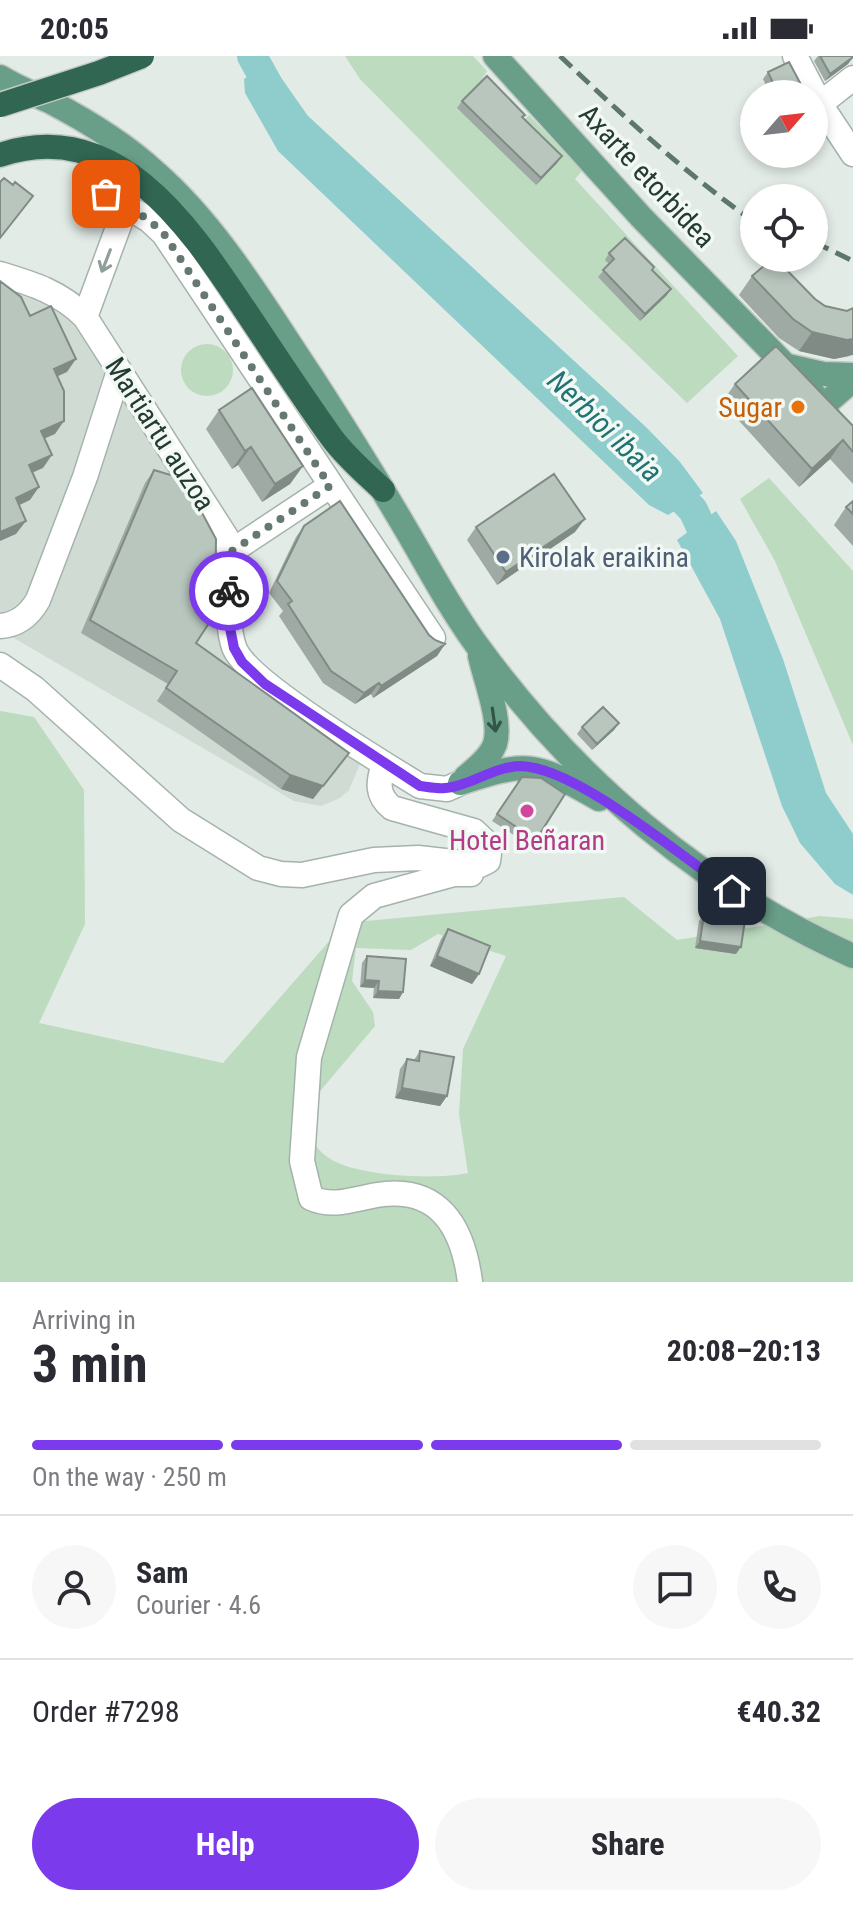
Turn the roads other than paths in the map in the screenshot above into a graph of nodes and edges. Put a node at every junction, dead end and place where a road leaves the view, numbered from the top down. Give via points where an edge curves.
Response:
1 (142, 56) edge
2 (495, 56) edge
3 (795, 56) edge
4 (0, 61) edge
5 (0, 77) edge
6 (853, 78) edge
7 (808, 80) edge
8 (828, 98) edge
9 (53, 104) junction
10 (0, 105) edge
11 (828, 116) edge
12 (853, 154) edge
13 (0, 155) edge
14 (0, 274) edge
15 (85, 317) junction
16 (788, 365) junction
17 (119, 371) junction
18 (853, 378) edge
19 (330, 486) junction
20 (383, 490) junction
21 (229, 553) junction
22 (0, 626) edge
23 (433, 638) edge
24 (477, 646) junction
25 (8, 670) edge
26 (384, 764) junction
27 (460, 783) junction
28 (639, 822) junction
29 (485, 864) junction
30 (853, 956) edge
31 (470, 1282) edge

1 - 10 highway, bridge
2 - 16 main road, Axarte etorbidea via 641,217
3 - 7 street
4 - 9 main road
5 - 9 main road
6 - 8 street
9 - 20 main road via 155,171 201,219 290,344
11 - 12 street
13 - 20 highway via 37,148 88,154 125,170 155,194 203,247 334,441
14 - 15 street, Martiartu auzoa via 46,288
15 - 17 street, Martiartu auzoa
19 -> 15 street via 164,234 116,200
16 - 18 main road
16 - 18 main road, Axarte etorbidea via 830,411
17 - 21 street, Martiartu auzoa via 226,537
17 - 22 street via 38,600 18,622
19 - 21 street
19 - 23 street
20 - 24 main road
21 - 26 street, Martiartu auzoa via 227,613 242,662 265,684
24 -> 27 main road via 496,737 487,758
24 - 28 main road via 550,736
25 - 29 street via 181,820 258,868 302,875 374,860
26 - 27 street, Martiartu auzoa via 420,786 447,789
26 - 29 street via 378,787 384,801 392,808 474,831 490,846
27 - 28 main road via 520,766 544,770
28 - 30 main road via 732,891
29 - 31 street via 484,873 454,874 374,896 351,915 309,1057 302,1161 311,1198 326,1205 404,1192 435,1204 455,1227 467,1255

